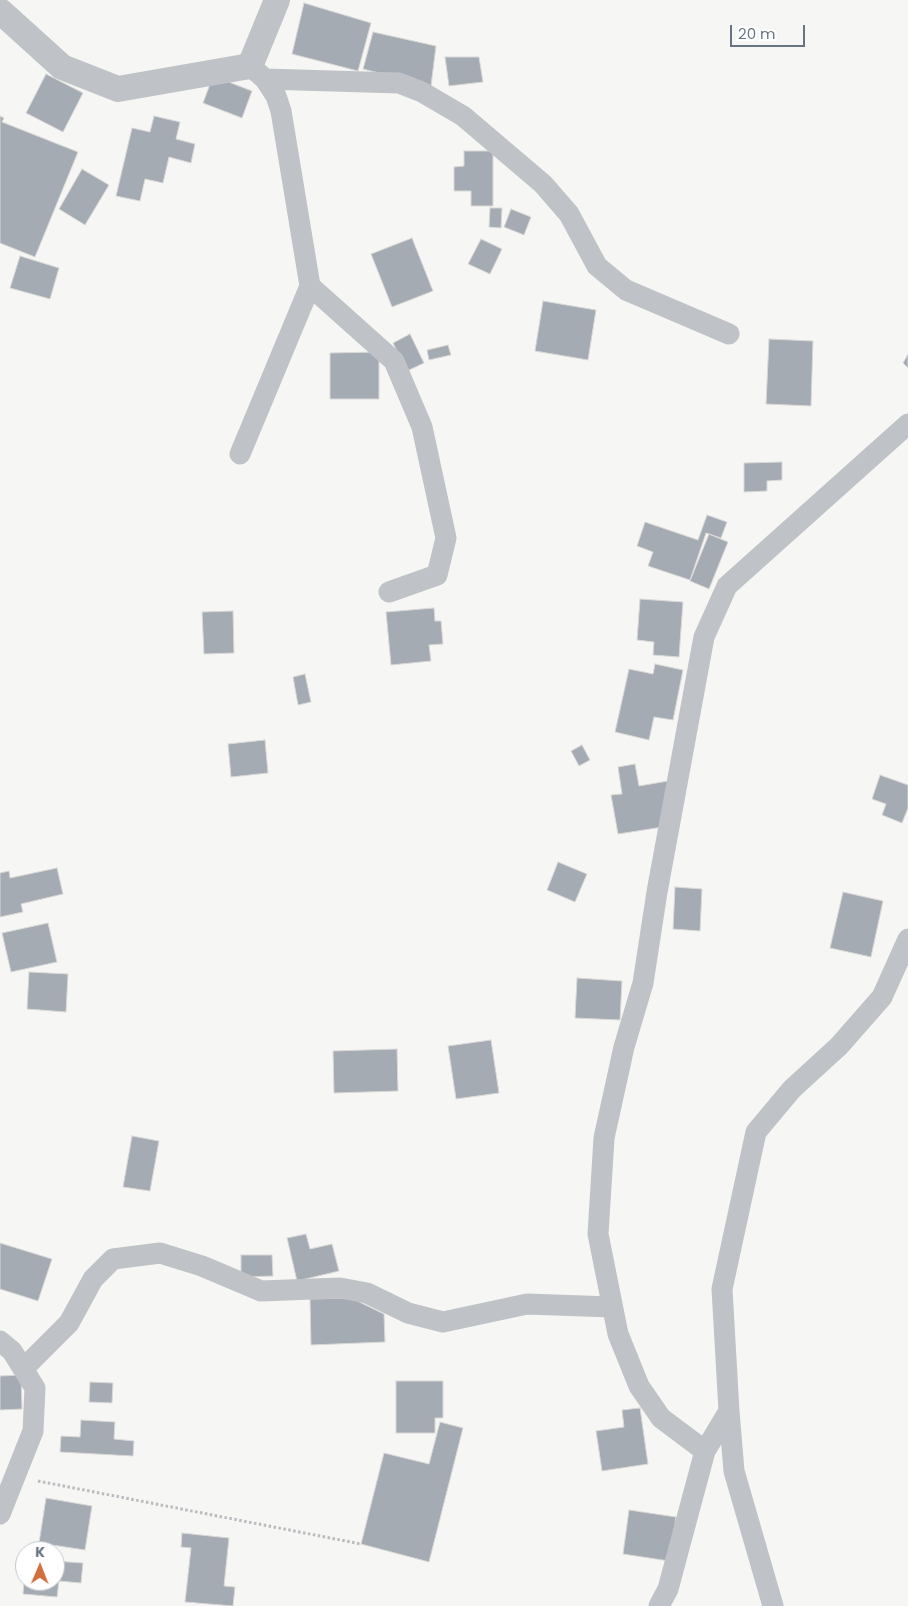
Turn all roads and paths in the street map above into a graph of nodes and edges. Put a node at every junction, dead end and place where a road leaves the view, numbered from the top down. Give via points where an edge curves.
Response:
1 (277, 0) edge
2 (0, 11) edge
3 (258, 73) junction
4 (310, 286) junction
5 (729, 334) dead end
6 (908, 424) edge
7 (240, 454) dead end
8 (389, 592) dead end
9 (908, 939) edge
10 (612, 1307) junction
11 (0, 1341) edge
12 (23, 1369) junction
13 (729, 1411) junction
14 (705, 1451) junction
15 (15, 1476) junction
16 (0, 1514) edge
17 (361, 1544) dead end
18 (659, 1606) edge
19 (773, 1606) edge

1 - 3 street
2 - 3 street via 62,68 118,89
3 - 4 street via 276,96 281,111
3 - 5 street via 399,83 422,92 464,116 543,184 569,214 597,266 626,290
4 - 7 street
4 - 8 street via 394,361 422,427 446,538 437,576
6 - 10 street via 727,586 704,637 643,983 624,1047 604,1138 598,1234
9 - 13 street via 882,996 839,1046 792,1088 756,1132 722,1289
10 - 12 street via 526,1304 443,1322 408,1313 367,1293 340,1288 261,1291 202,1266 160,1253 113,1259 93,1279 69,1323
10 - 14 street via 618,1334 639,1386 661,1418
11 - 12 street via 12,1351
12 - 15 street via 35,1388 33,1431
13 - 14 street
13 - 19 street via 734,1471
14 - 18 street via 668,1589
15 - 16 street
15 - 17 path

